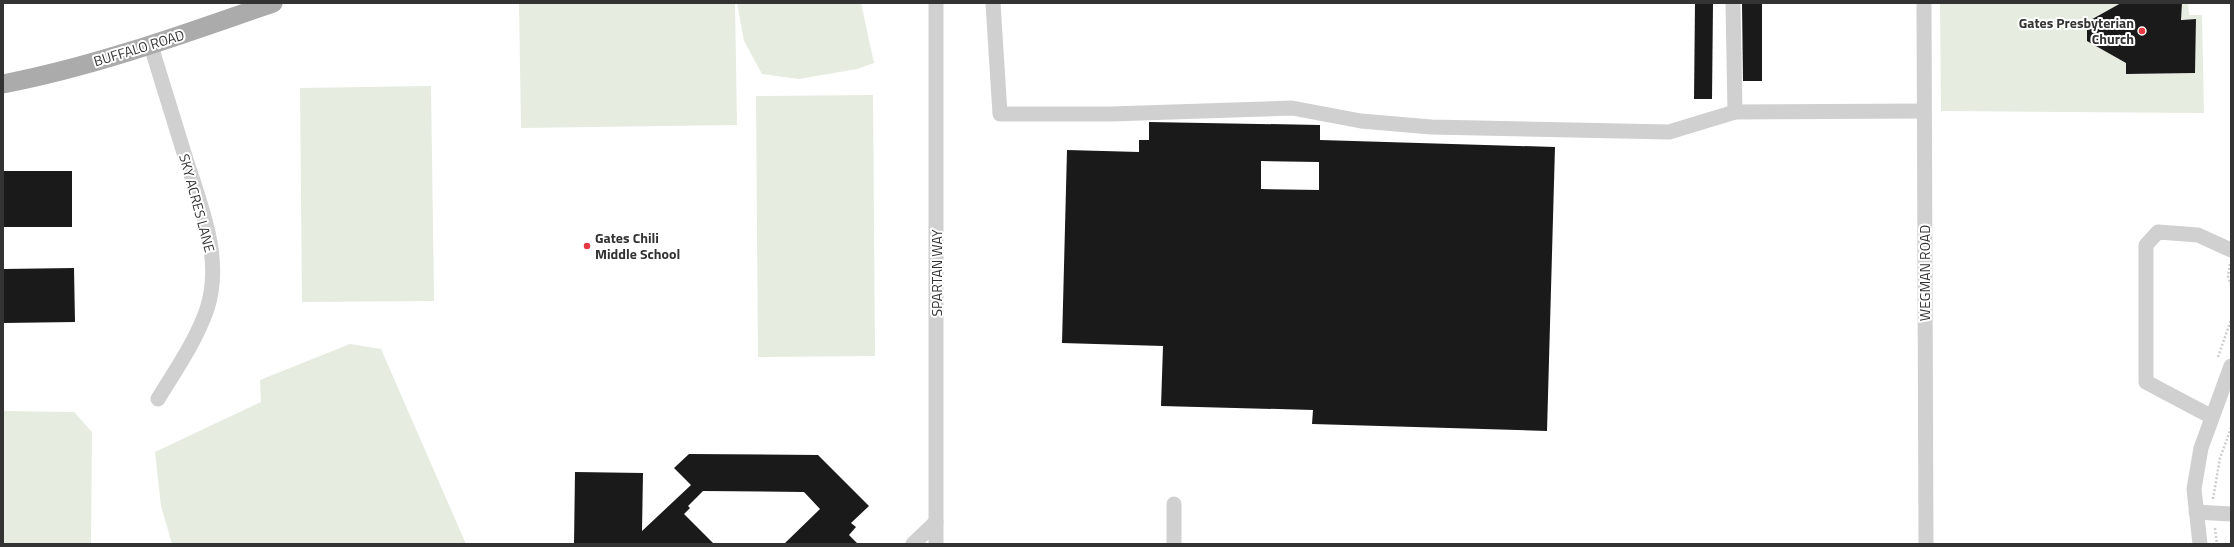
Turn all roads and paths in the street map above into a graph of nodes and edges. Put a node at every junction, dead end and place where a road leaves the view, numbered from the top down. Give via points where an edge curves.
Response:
1 (273, 3) edge
2 (936, 3) edge
3 (993, 3) edge
4 (1733, 3) edge
5 (1924, 3) edge
6 (151, 46) junction
7 (3, 84) edge
8 (1924, 111) junction
9 (1735, 112) junction
10 (2231, 250) edge
11 (2231, 258) edge
12 (2231, 285) edge
13 (2231, 366) edge
14 (158, 399) dead end
15 (2212, 417) junction
16 (2231, 428) edge
17 (1174, 504) dead end
18 (2196, 512) junction
19 (2214, 513) junction
20 (2231, 514) edge
21 (936, 522) junction
22 (913, 544) edge
23 (936, 544) edge
24 (1174, 544) edge
25 (1926, 544) edge
26 (2200, 544) edge
27 (2217, 544) edge

1 - 6 main road, BUFFALO ROAD
2 - 21 street, SPARTAN WAY
3 - 9 street via 1000,114 1111,114 1292,108 1361,121 1431,127 1669,132
4 - 9 street
5 - 8 street, WEGMAN ROAD
6 - 7 main road, BUFFALO ROAD via 50,75
6 - 14 street, SKY ACRES LANE via 202,210 210,244 213,278 207,308 195,337
8 - 9 street
8 - 25 street, WEGMAN ROAD
10 - 15 street via 2198,235 2158,232 2146,245 2146,382
11 - 12 path via 2228,276
13 - 15 street
15 - 18 street via 2201,448 2194,489
16 - 19 path via 2220,458 2215,483
17 - 24 street
18 - 19 street
18 - 26 street
19 - 20 street
19 - 27 path
21 - 22 street
21 - 23 street, SPARTAN WAY

